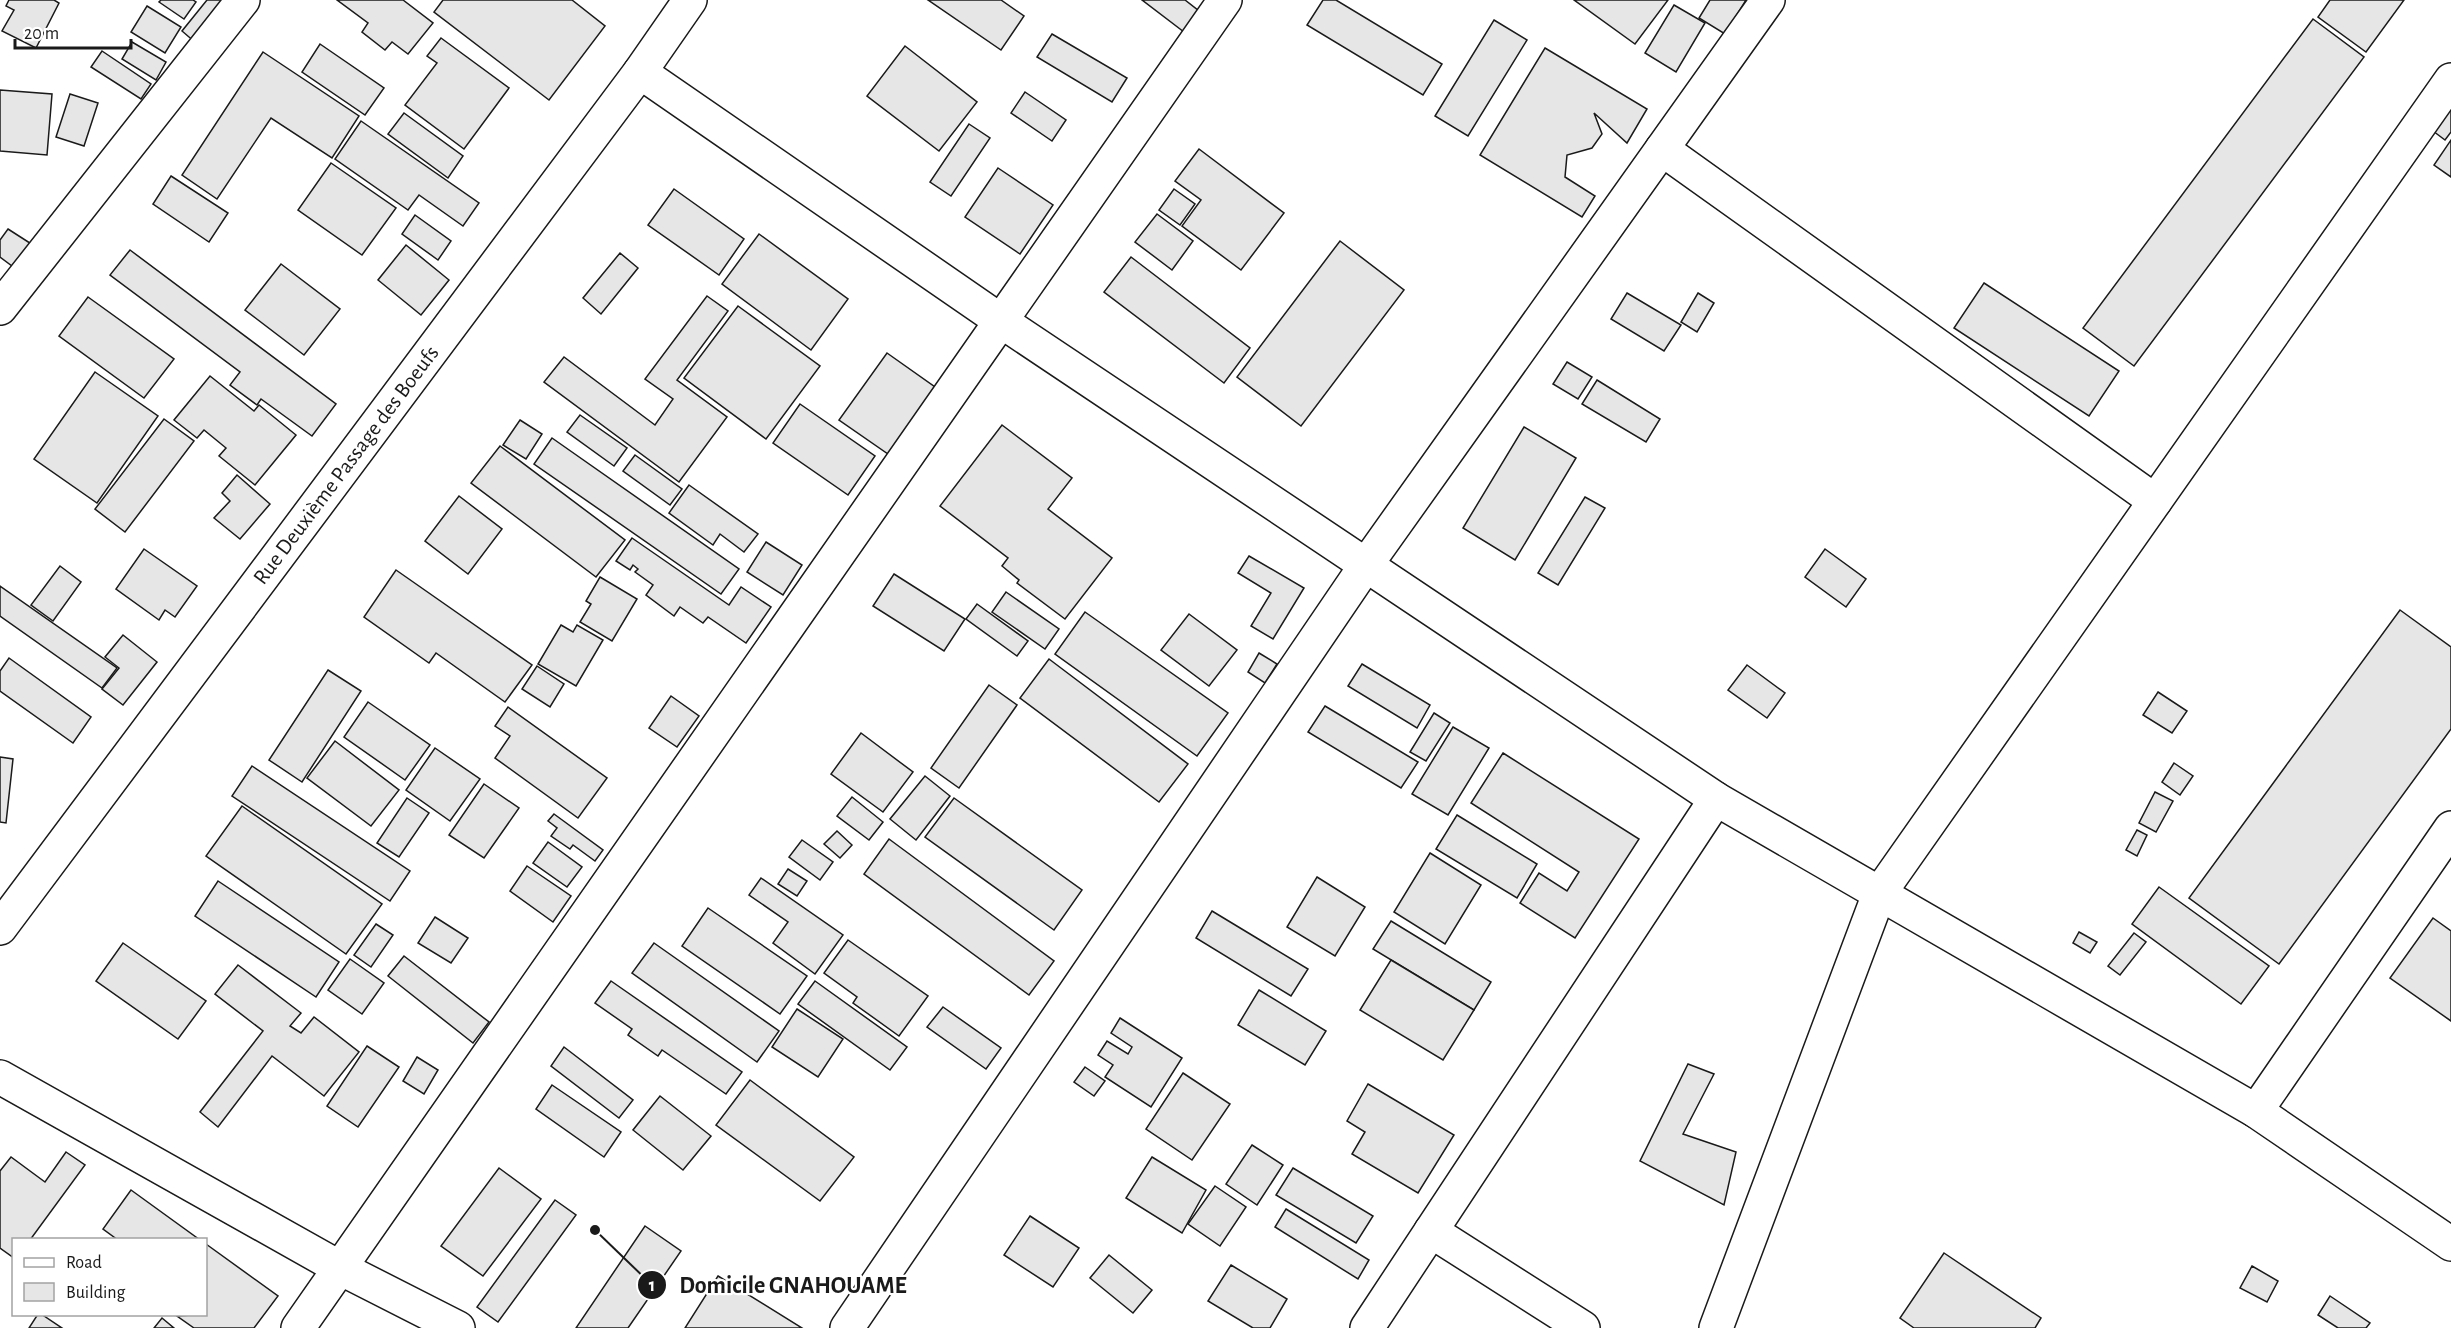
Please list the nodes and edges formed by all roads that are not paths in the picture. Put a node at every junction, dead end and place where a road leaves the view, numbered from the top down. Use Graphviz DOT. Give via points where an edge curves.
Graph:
graph roads {
  1 [pos="243,0"];
  2 [pos="690,0"];
  3 [pos="1225,0"];
  4 [pos="1768,0"];
  5 [pos="640,72"];
  6 [pos="2451,80"];
  7 [pos="1662,149"];
  8 [pos="0,308"];
  9 [pos="1001,321"];
  10 [pos="2155,501"];
  11 [pos="1366,565"];
  12 [pos="1716,799"];
  13 [pos="2451,828"];
  14 [pos="1879,894"];
  15 [pos="0,928"];
  16 [pos="0,1077"];
  17 [pos="2256,1111"];
  18 [pos="1431,1231"];
  19 [pos="2451,1244"];
  20 [pos="340,1268"];
  21 [pos="298,1328"];
  22 [pos="458,1328"];
  23 [pos="847,1328"];
  24 [pos="1366,1328"];
  25 [pos="1583,1328"];
  26 [pos="1716,1328"];
  1 -- 8 [label="street"];
  2 -- 5 [label="street, Rue Deuxième Passage des Boeufs"];
  3 -- 9 [label="street"];
  4 -- 7 [label="street"];
  5 -- 9 [label="street"];
  5 -- 15 [label="street, Rue Deuxième Passage des Boeufs"];
  6 -- 10 [label="street"];
  7 -- 10 [label="street"];
  7 -- 11 [label="street"];
  9 -- 11 [label="street"];
  9 -- 20 [label="street"];
  10 -- 14 [label="street"];
  11 -- 12 [label="street"];
  11 -- 23 [label="street"];
  12 -- 14 [label="street"];
  12 -- 18 [label="street"];
  13 -- 17 [label="street"];
  14 -- 17 [label="street"];
  14 -- 26 [label="street"];
  16 -- 20 [label="street"];
  17 -- 19 [label="street"];
  18 -- 24 [label="street"];
  18 -- 25 [label="street"];
  20 -- 21 [label="street"];
  20 -- 22 [label="street"];
}
